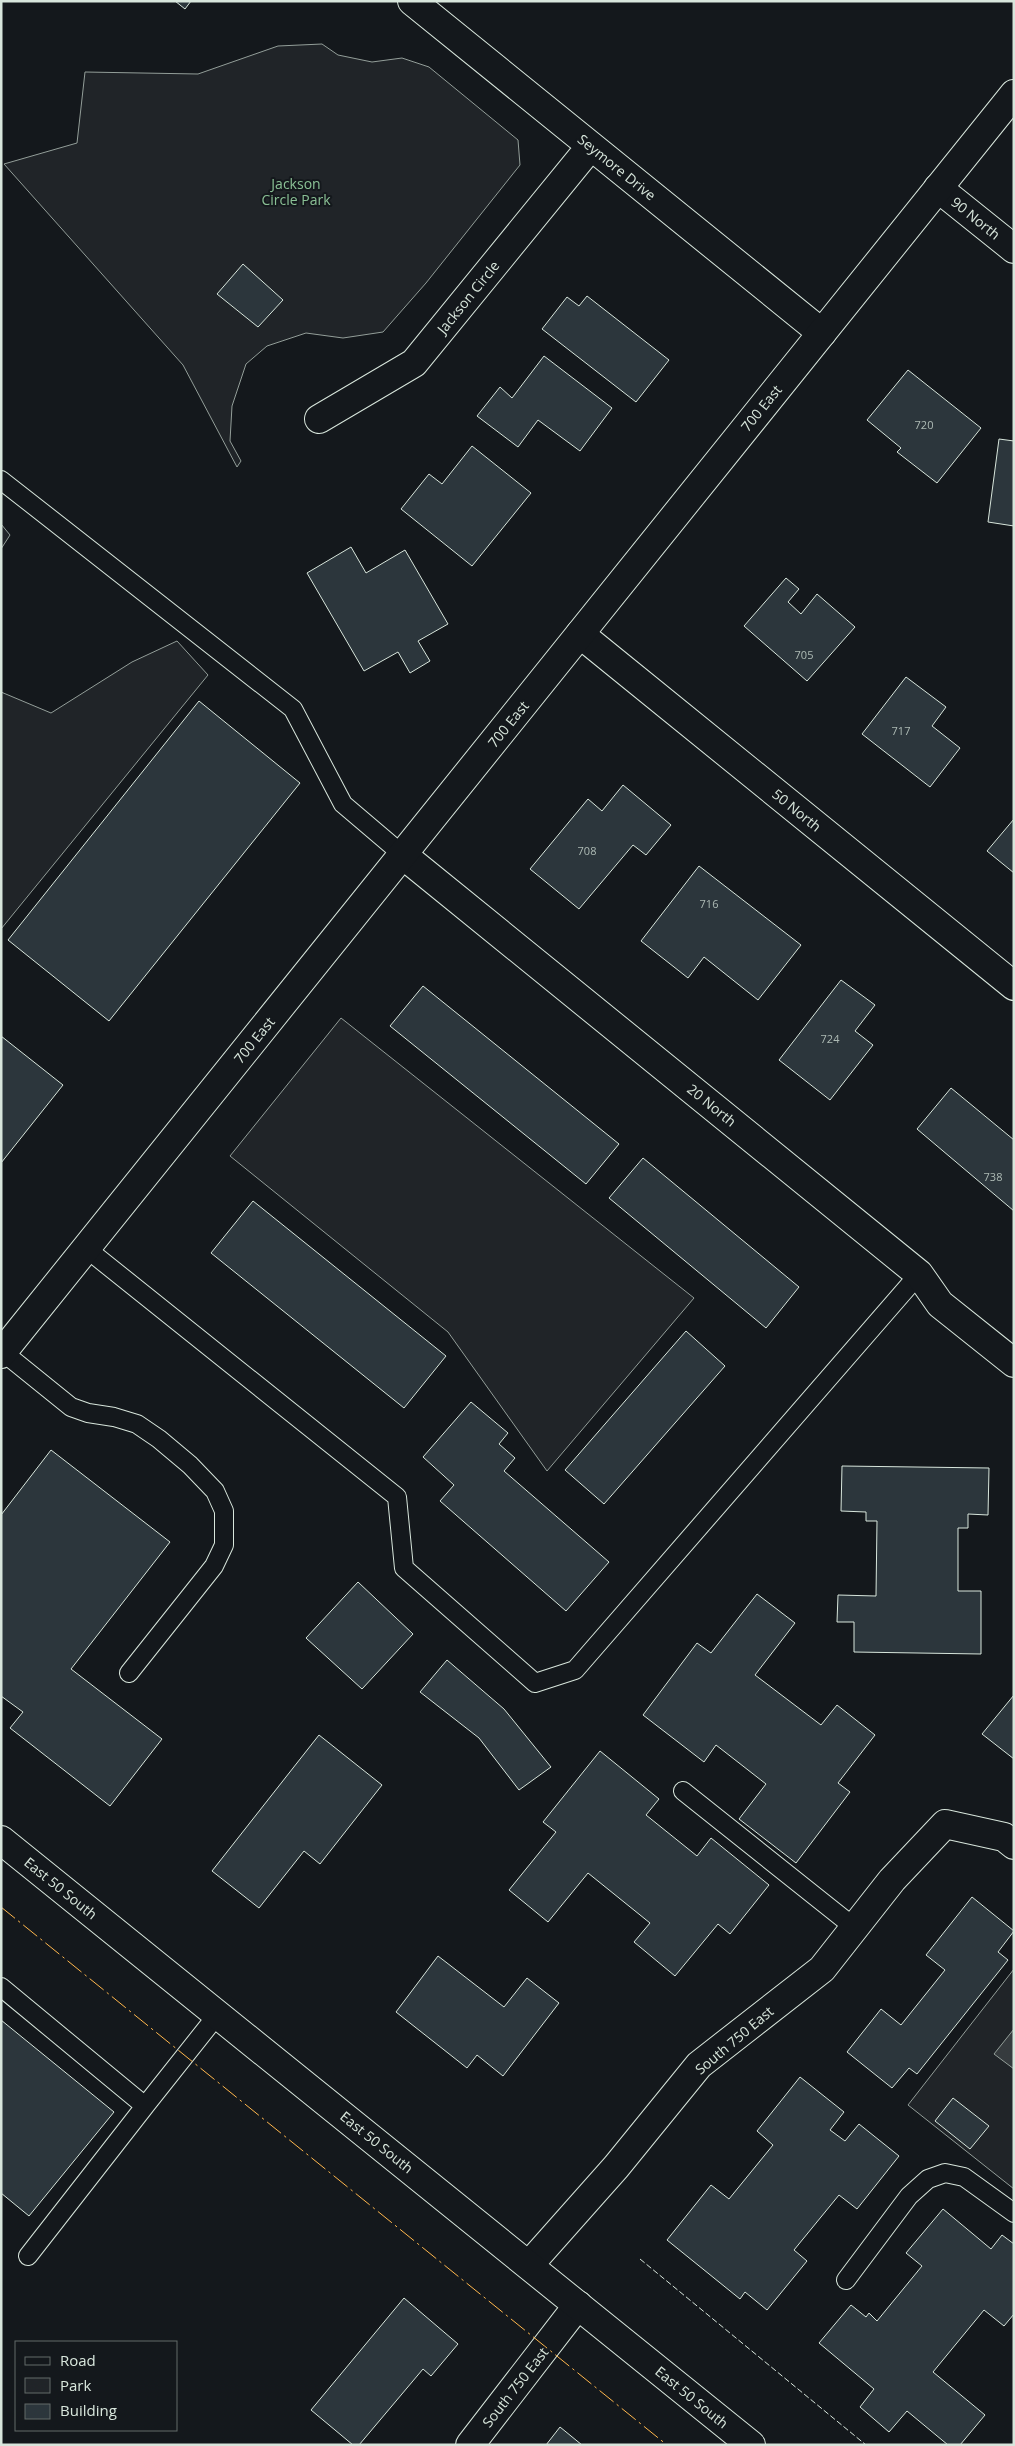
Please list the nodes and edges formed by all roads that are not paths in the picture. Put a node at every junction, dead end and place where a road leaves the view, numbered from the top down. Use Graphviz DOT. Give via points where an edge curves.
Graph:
graph roads {
  1 [pos="412,1"];
  2 [pos="1014,94"];
  3 [pos="591,146"];
  4 [pos="938,188"];
  5 [pos="1014,249"];
  6 [pos="822,333"];
  7 [pos="319,419"];
  8 [pos="1,480"];
  9 [pos="580,634"];
  10 [pos="404,854"];
  11 [pos="1014,986"];
  12 [pos="87,1249"];
  13 [pos="919,1274"];
  14 [pos="2,1353"];
  15 [pos="1014,1363"];
  16 [pos="129,1673"];
  17 [pos="683,1791"];
  18 [pos="1,1840"];
  19 [pos="1014,1845"];
  20 [pos="855,1928"];
  21 [pos="1,1987"];
  22 [pos="218,2014"];
  23 [pos="146,2106"];
  24 [pos="1014,2213"];
  25 [pos="28,2256"];
  26 [pos="529,2265"];
  27 [pos="846,2280"];
  28 [pos="578,2305"];
  29 [pos="470,2445"];
  30 [pos="752,2445"];
  1 -- 3 [label="street, Seymore Drive"];
  2 -- 4 [label="street, 700 East"];
  3 -- 6 [label="street, Seymore Drive"];
  3 -- 7 [label="street, Jackson Circle" via="414,364"];
  4 -- 5 [label="street, 90 North"];
  4 -- 6 [label="street, 700 East"];
  6 -- 9 [label="street, 700 East"];
  8 -- 10 [label="lane" via="293,709 343,804"];
  9 -- 10 [label="street, 700 East"];
  9 -- 11 [label="street, 50 North"];
  10 -- 12 [label="street, 700 East"];
  10 -- 13 [label="street, 20 North"];
  12 -- 13 [label="lane" via="397,1497 404,1568 535,1683 574,1670"];
  12 -- 14 [label="street, 700 East"];
  13 -- 15 [label="street, 20 North" via="940,1304"];
  14 -- 16 [label="lane" via="71,1407 137,1424 159,1439 216,1491 224,1511 224,1545 214,1566"];
  17 -- 20 [label="lane"];
  18 -- 22 [label="street, East 50 South"];
  19 -- 20 [label="street, South 750 East" via="1004,1837 945,1824 892,1880"];
  20 -- 26 [label="street, South 750 East" via="822,1969 699,2065 616,2167"];
  21 -- 23 [label="lane"];
  22 -- 23 [label="lane"];
  22 -- 26 [label="street, East 50 South"];
  23 -- 25 [label="lane"];
  24 -- 27 [label="lane" via="964,2177 944,2173 928,2179 909,2196"];
  26 -- 28 [label="street, East 50 South"];
  28 -- 29 [label="street, South 750 East"];
  28 -- 30 [label="street, East 50 South"];
}
